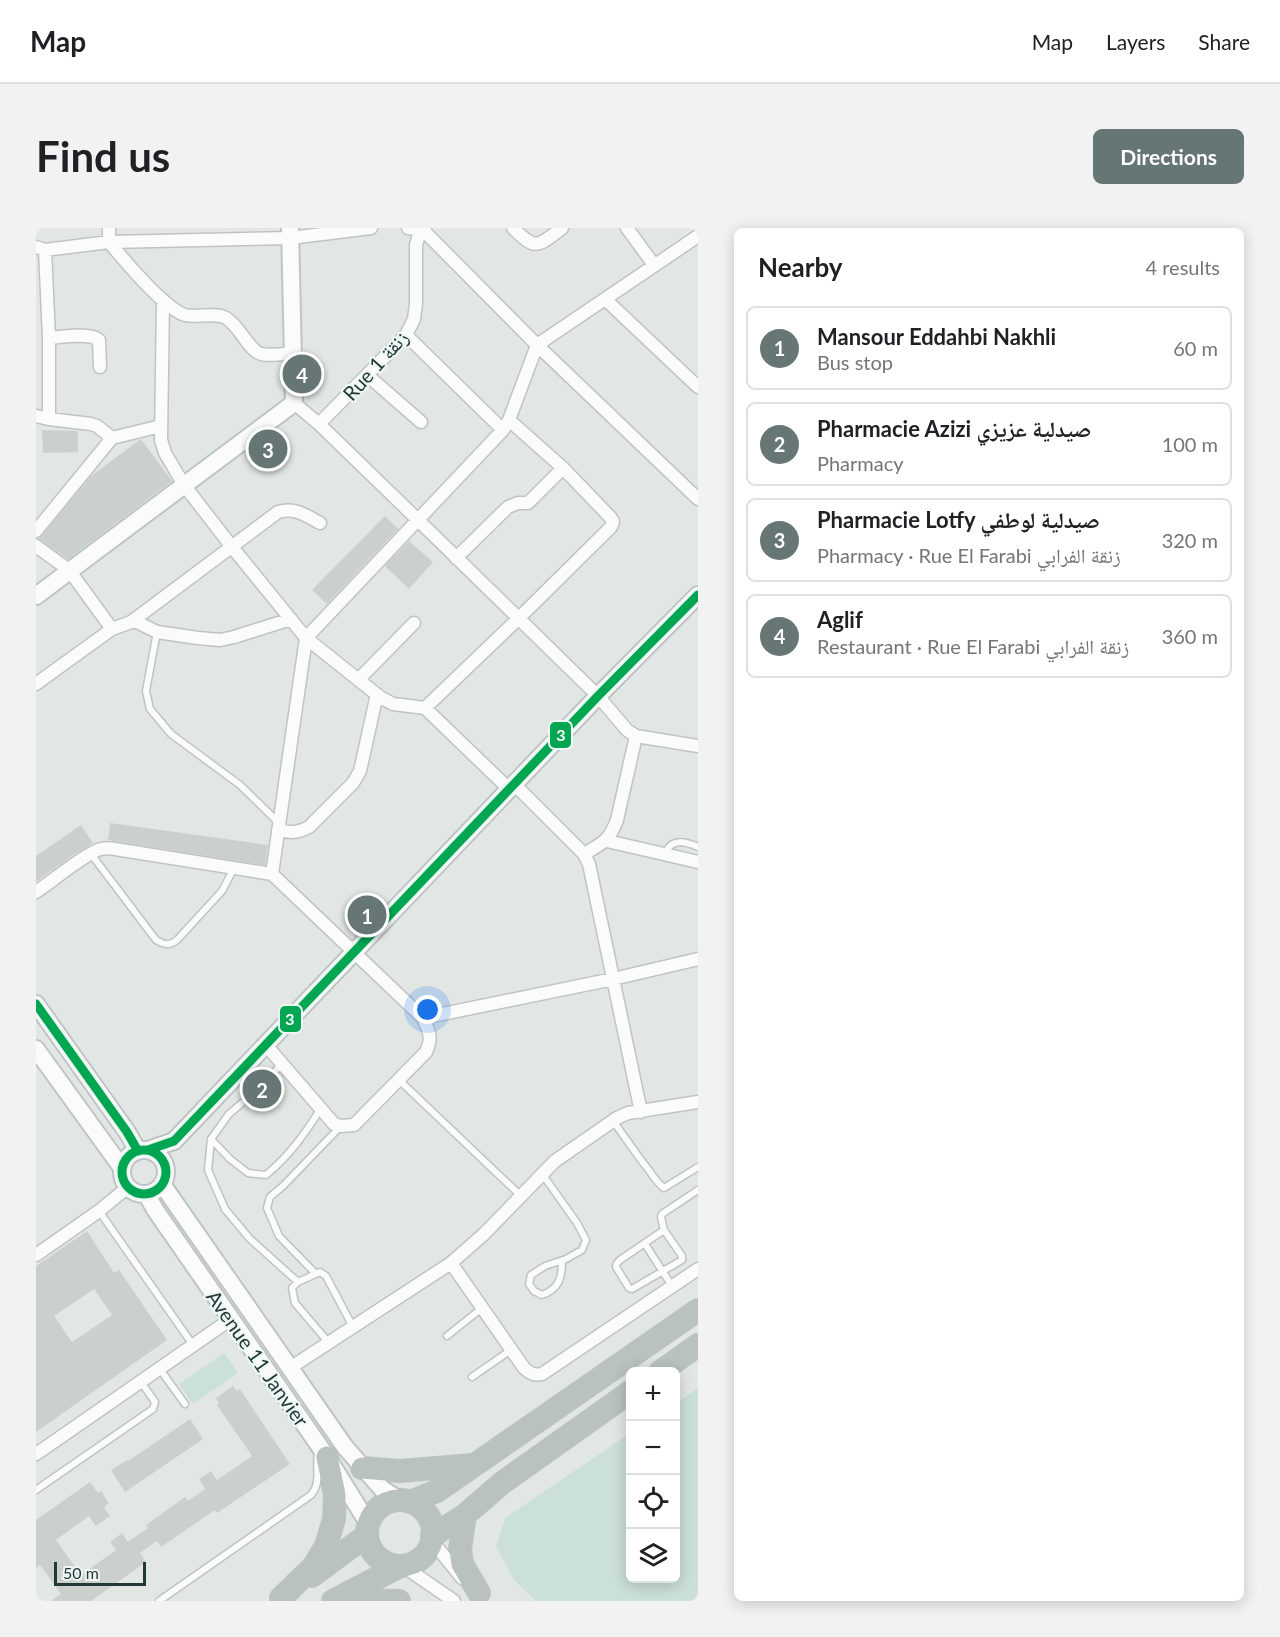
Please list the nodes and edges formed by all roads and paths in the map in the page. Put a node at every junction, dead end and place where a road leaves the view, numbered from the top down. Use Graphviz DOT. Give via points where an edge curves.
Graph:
graph roads {
  1 [pos="109,228"];
  2 [pos="371,228"];
  3 [pos="408,228"];
  4 [pos="513,228"];
  5 [pos="562,228"];
  6 [pos="627,228"];
  7 [pos="424,229"];
  8 [pos="290,233"];
  9 [pos="698,236"];
  10 [pos="109,242"];
  11 [pos="40,248"];
  12 [pos="654,265"];
  13 [pos="605,299"];
  14 [pos="163,300"];
  15 [pos="406,335"];
  16 [pos="49,338"];
  17 [pos="537,345"];
  18 [pos="294,353"];
  19 [pos="100,367"];
  20 [pos="368,375"];
  21 [pos="698,387"];
  22 [pos="294,403"];
  23 [pos="36,416"];
  24 [pos="49,419"];
  25 [pos="421,422"];
  26 [pos="319,424"];
  27 [pos="506,425"];
  28 [pos="161,426"];
  29 [pos="112,438"];
  30 [pos="563,468"];
  31 [pos="184,485"];
  32 [pos="698,500"];
  33 [pos="418,520"];
  34 [pos="320,523"];
  35 [pos="36,531"];
  36 [pos="36,546"];
  37 [pos="232,547"];
  38 [pos="456,558"];
  39 [pos="69,570"];
  40 [pos="698,595"];
  41 [pos="36,596"];
  42 [pos="291,619"];
  43 [pos="518,619"];
  44 [pos="131,622"];
  45 [pos="414,623"];
  46 [pos="112,629"];
  47 [pos="157,632"];
  48 [pos="306,638"];
  49 [pos="359,679"];
  50 [pos="36,684"];
  51 [pos="377,694"];
  52 [pos="598,696"];
  53 [pos="425,708"];
  54 [pos="636,736"];
  55 [pos="698,746"];
  56 [pos="512,786"];
  57 [pos="279,827"];
  58 [pos="607,841"];
  59 [pos="698,847"];
  60 [pos="91,854"];
  61 [pos="584,854"];
  62 [pos="665,854"];
  63 [pos="698,862"];
  64 [pos="234,868"];
  65 [pos="272,874"];
  66 [pos="36,892"];
  67 [pos="353,952"];
  68 [pos="698,959"];
  69 [pos="614,979"];
  70 [pos="36,1004"];
  71 [pos="423,1018"];
  72 [pos="265,1044"];
  73 [pos="36,1049"];
  74 [pos="282,1064"];
  75 [pos="399,1080"];
  76 [pos="698,1102"];
  77 [pos="321,1108"];
  78 [pos="641,1112"];
  79 [pos="613,1120"];
  80 [pos="341,1126"];
  81 [pos="211,1139"];
  82 [pos="174,1141"];
  83 [pos="143,1151"];
  84 [pos="698,1167"];
  85 [pos="122,1168"];
  86 [pos="542,1174"];
  87 [pos="164,1177"];
  88 [pos="128,1187"];
  89 [pos="698,1190"];
  90 [pos="146,1194"];
  91 [pos="521,1196"];
  92 [pos="99,1211"];
  93 [pos="664,1230"];
  94 [pos="645,1244"];
  95 [pos="36,1255"];
  96 [pos="562,1261"];
  97 [pos="451,1263"];
  98 [pos="698,1269"];
  99 [pos="661,1271"];
  100 [pos="315,1273"];
  101 [pos="298,1282"];
  102 [pos="672,1287"];
  103 [pos="482,1308"];
  104 [pos="698,1310"];
  105 [pos="231,1319"];
  106 [pos="353,1327"];
  107 [pos="447,1336"];
  108 [pos="328,1343"];
  109 [pos="193,1345"];
  110 [pos="698,1345"];
  111 [pos="511,1349"];
  112 [pos="666,1367"];
  113 [pos="159,1368"];
  114 [pos="290,1368"];
  115 [pos="472,1377"];
  116 [pos="141,1381"];
  117 [pos="626,1395"];
  118 [pos="185,1404"];
  119 [pos="325,1453"];
  120 [pos="36,1454"];
  121 [pos="474,1465"];
  122 [pos="362,1468"];
  123 [pos="36,1490"];
  124 [pos="404,1501"];
  125 [pos="465,1515"];
  126 [pos="367,1529"];
  127 [pos="432,1538"];
  128 [pos="401,1566"];
  129 [pos="483,1597"];
  130 [pos="279,1600"];
  131 [pos="335,1600"];
  132 [pos="159,1601"];
  133 [pos="399,1601"];
  134 [pos="454,1601"];
  1 -- 10 [label="street"];
  2 -- 8 [label="street"];
  3 -- 7 [label="street"];
  4 -- 5 [label="street" via="525,241 534,244"];
  6 -- 12 [label="street"];
  7 -- 15 [label="street, Rue 1 زنقة" via="416,245 415,312"];
  7 -- 17 [label="street"];
  8 -- 10 [label="street"];
  8 -- 18 [label="street"];
  9 -- 12 [label="street"];
  10 -- 11 [label="street"];
  10 -- 14 [label="street"];
  11 -- 16 [label="street"];
  12 -- 13 [label="street"];
  13 -- 17 [label="street"];
  13 -- 21 [label="street"];
  14 -- 18 [label="street" via="186,315 225,318 262,354"];
  14 -- 28 [label="street"];
  15 -- 20 [label="street, Rue 1 زنقة"];
  15 -- 27 [label="street"];
  16 -- 19 [label="street" via="95,337 99,340"];
  16 -- 24 [label="street"];
  17 -- 27 [label="street"];
  17 -- 32 [label="street"];
  18 -- 22 [label="street"];
  20 -- 25 [label="street"];
  20 -- 26 [label="street, Rue 1 زنقة"];
  22 -- 26 [label="street"];
  22 -- 31 [label="street"];
  23 -- 24 [label="street"];
  24 -- 29 [label="street" via="91,424"];
  26 -- 33 [label="street"];
  27 -- 30 [label="street"];
  27 -- 33 [label="street"];
  28 -- 29 [label="street"];
  28 -- 31 [label="street" via="165,453"];
  29 -- 35 [label="street"];
  30 -- 38 [label="street" via="528,503 508,507"];
  30 -- 43 [label="street" via="613,522"];
  31 -- 37 [label="street"];
  31 -- 39 [label="street"];
  33 -- 38 [label="street"];
  33 -- 48 [label="street"];
  34 -- 37 [label="street" via="288,509 278,512"];
  36 -- 39 [label="street"];
  37 -- 42 [label="street"];
  37 -- 44 [label="street"];
  38 -- 43 [label="street"];
  39 -- 41 [label="street"];
  39 -- 46 [label="street"];
  40 -- 52 [label="street"];
  42 -- 47 [label="street" via="220,640"];
  42 -- 48 [label="street"];
  43 -- 52 [label="street"];
  43 -- 53 [label="street"];
  44 -- 46 [label="street"];
  44 -- 47 [label="street"];
  45 -- 49 [label="street"];
  46 -- 50 [label="street"];
  47 -- 57 [label="lane" via="146,691 150,709 171,734 240,785"];
  48 -- 49 [label="street"];
  48 -- 57 [label="street"];
  49 -- 51 [label="street"];
  51 -- 53 [label="street" via="393,704"];
  51 -- 57 [label="street" via="360,771 353,783 309,827 290,833"];
  52 -- 54 [label="street"];
  52 -- 56 [label="street"];
  53 -- 56 [label="street"];
  54 -- 55 [label="street"];
  54 -- 58 [label="street" via="617,820"];
  56 -- 61 [label="street"];
  56 -- 67 [label="street"];
  57 -- 65 [label="street"];
  58 -- 61 [label="street"];
  58 -- 62 [label="street"];
  59 -- 62 [label="lane" via="678,841"];
  60 -- 64 [label="street" via="98,849 116,849"];
  60 -- 64 [label="lane" via="156,940 166,945 177,940 222,891"];
  60 -- 66 [label="street"];
  61 -- 69 [label="street"];
  62 -- 63 [label="street"];
  64 -- 65 [label="street"];
  65 -- 67 [label="street"];
  67 -- 71 [label="street"];
  67 -- 72 [label="street"];
  68 -- 69 [label="street"];
  69 -- 71 [label="street"];
  69 -- 78 [label="street"];
  70 -- 83 [label="street"];
  71 -- 75 [label="street" via="430,1044"];
  72 -- 74 [label="street"];
  72 -- 82 [label="street"];
  73 -- 85 [label="street"];
  74 -- 77 [label="street"];
  74 -- 81 [label="lane" via="229,1114"];
  75 -- 80 [label="street" via="354,1125"];
  75 -- 91 [label="lane"];
  76 -- 78 [label="street"];
  77 -- 80 [label="street" via="334,1124"];
  77 -- 81 [label="lane" via="306,1133 266,1175 248,1173"];
  78 -- 79 [label="street"];
  79 -- 84 [label="lane" via="664,1188"];
  79 -- 86 [label="street"];
  80 -- 100 [label="lane" via="270,1197 267,1208 279,1236"];
  81 -- 101 [label="lane" via="208,1170 225,1209 250,1239"];
  82 -- 83 [label="street"];
  82 -- 87 [label="street"];
  83 -- 85 [label="street" via="128,1157"];
  83 -- 87 [label="street" via="160,1157"];
  85 -- 88 [label="street"];
  86 -- 91 [label="street"];
  86 -- 96 [label="lane" via="586,1240 582,1250"];
  87 -- 90 [label="street" via="155,1191"];
  87 -- 114 [label="street, Avenue 11 Janvier"];
  88 -- 90 [label="street"];
  88 -- 92 [label="street"];
  89 -- 93 [label="lane" via="662,1214"];
  90 -- 105 [label="street, Avenue 11 Janvier"];
  91 -- 97 [label="street"];
  92 -- 95 [label="street"];
  92 -- 109 [label="lane"];
  93 -- 94 [label="lane"];
  93 -- 99 [label="lane" via="682,1260"];
  94 -- 99 [label="lane"];
  94 -- 99 [label="lane" via="616,1267 632,1289"];
  96 -- 96 [label="lane" via="531,1275 529,1284 534,1291 542,1295 551,1292 560,1280"];
  97 -- 103 [label="street"];
  97 -- 106 [label="street"];
  98 -- 102 [label="street"];
  99 -- 102 [label="lane"];
  100 -- 101 [label="lane"];
  100 -- 106 [label="lane" via="326,1276"];
  101 -- 108 [label="lane" via="292,1288 295,1303"];
  102 -- 111 [label="street" via="542,1374 531,1374"];
  103 -- 107 [label="lane"];
  103 -- 111 [label="street"];
  104 -- 121 [label="highway"];
  105 -- 109 [label="street"];
  105 -- 119 [label="street, Avenue 11 Janvier"];
  106 -- 108 [label="street"];
  108 -- 114 [label="street"];
  109 -- 113 [label="street"];
  110 -- 112 [label="highway"];
  111 -- 115 [label="lane"];
  113 -- 116 [label="street"];
  113 -- 118 [label="lane"];
  114 -- 122 [label="street, Avenue 11 Janvier"];
  116 -- 120 [label="street"];
  116 -- 123 [label="lane" via="155,1402 153,1409"];
  117 -- 125 [label="highway" via="502,1483"];
  119 -- 126 [label="street, Avenue 11 Janvier"];
  119 -- 130 [label="highway" via="335,1495 334,1519 326,1546 314,1566"];
  119 -- 132 [label="lane" via="319,1453 318,1484 310,1495"];
  121 -- 122 [label="highway"];
  121 -- 124 [label="highway" via="437,1491"];
  122 -- 124 [label="street, Avenue 11 Janvier" via="382,1489"];
  124 -- 126 [label="highway" via="380,1507"];
  124 -- 127 [label="highway" via="421,1508 429,1517"];
  125 -- 127 [label="highway"];
  125 -- 129 [label="highway" via="462,1564"];
  126 -- 128 [label="highway" via="374,1554 381,1561"];
  126 -- 130 [label="highway"];
  127 -- 128 [label="highway" via="419,1560"];
  127 -- 129 [label="street" via="458,1574"];
  128 -- 131 [label="highway"];
  128 -- 134 [label="street"];
  131 -- 133 [label="highway"];
}
